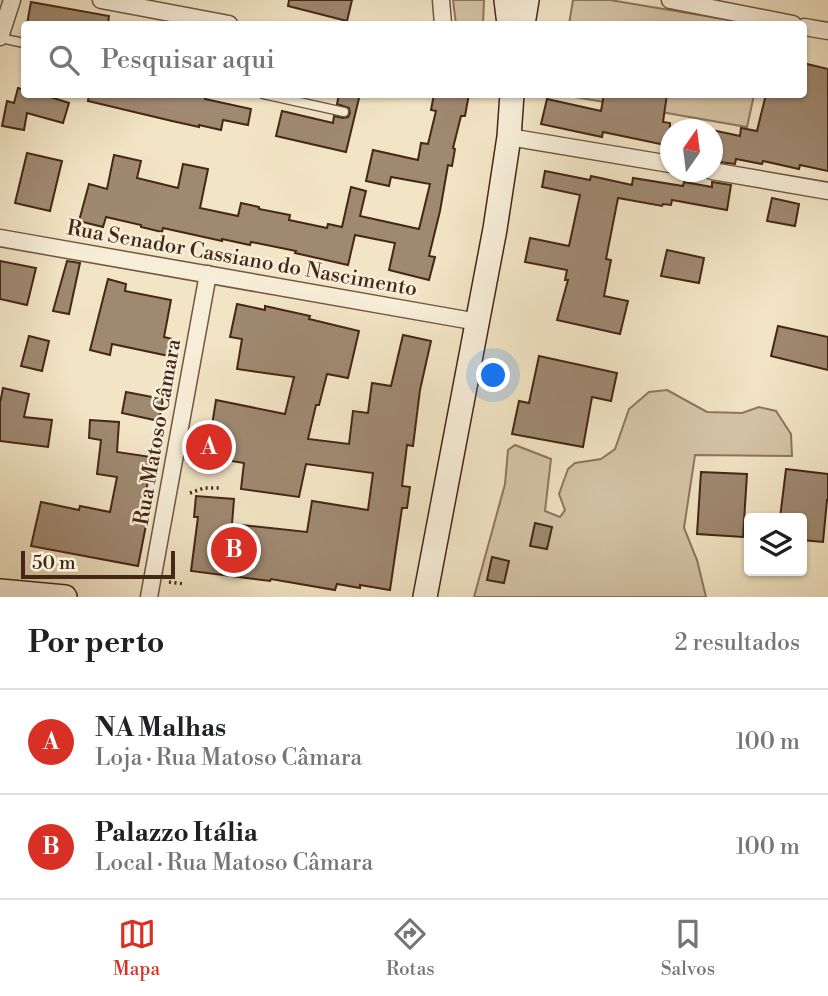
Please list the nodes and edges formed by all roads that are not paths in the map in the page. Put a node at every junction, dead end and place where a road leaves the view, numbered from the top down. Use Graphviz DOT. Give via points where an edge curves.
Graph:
graph roads {
  1 [pos="12,0"];
  2 [pos="102,0"];
  3 [pos="441,0"];
  4 [pos="506,0"];
  5 [pos="527,0"];
  6 [pos="670,0"];
  7 [pos="213,21"];
  8 [pos="443,21"];
  9 [pos="509,21"];
  10 [pos="524,21"];
  11 [pos="778,21"];
  12 [pos="807,27"];
  13 [pos="828,31"];
  14 [pos="0,38"];
  15 [pos="21,42"];
  16 [pos="280,98"];
  17 [pos="512,98"];
  18 [pos="344,112"];
  19 [pos="509,137"];
  20 [pos="660,162"];
  21 [pos="723,173"];
  22 [pos="828,191"];
  23 [pos="0,238"];
  24 [pos="208,274"];
  25 [pos="478,322"];
  26 [pos="0,591"];
  27 [pos="65,597"];
  28 [pos="149,597"];
  29 [pos="425,597"];
  1 -- 14 [label="street"];
  2 -- 7 [label="street"];
  3 -- 8 [label="street"];
  4 -- 9 [label="main road"];
  5 -- 10 [label="main road"];
  6 -- 11 [label="street"];
  12 -- 13 [label="street"];
  14 -- 15 [label="lane"];
  16 -- 18 [label="lane"];
  17 -- 19 [label="main road"];
  19 -- 20 [label="street"];
  19 -- 25 [label="main road"];
  21 -- 22 [label="street"];
  23 -- 24 [label="street, Rua Senador Cassiano do Nascimento"];
  24 -- 25 [label="street, Rua Senador Cassiano do Nascimento"];
  24 -- 28 [label="street, Rua Matoso Câmara"];
  25 -- 29 [label="main road"];
  26 -- 27 [label="main road"];
}
